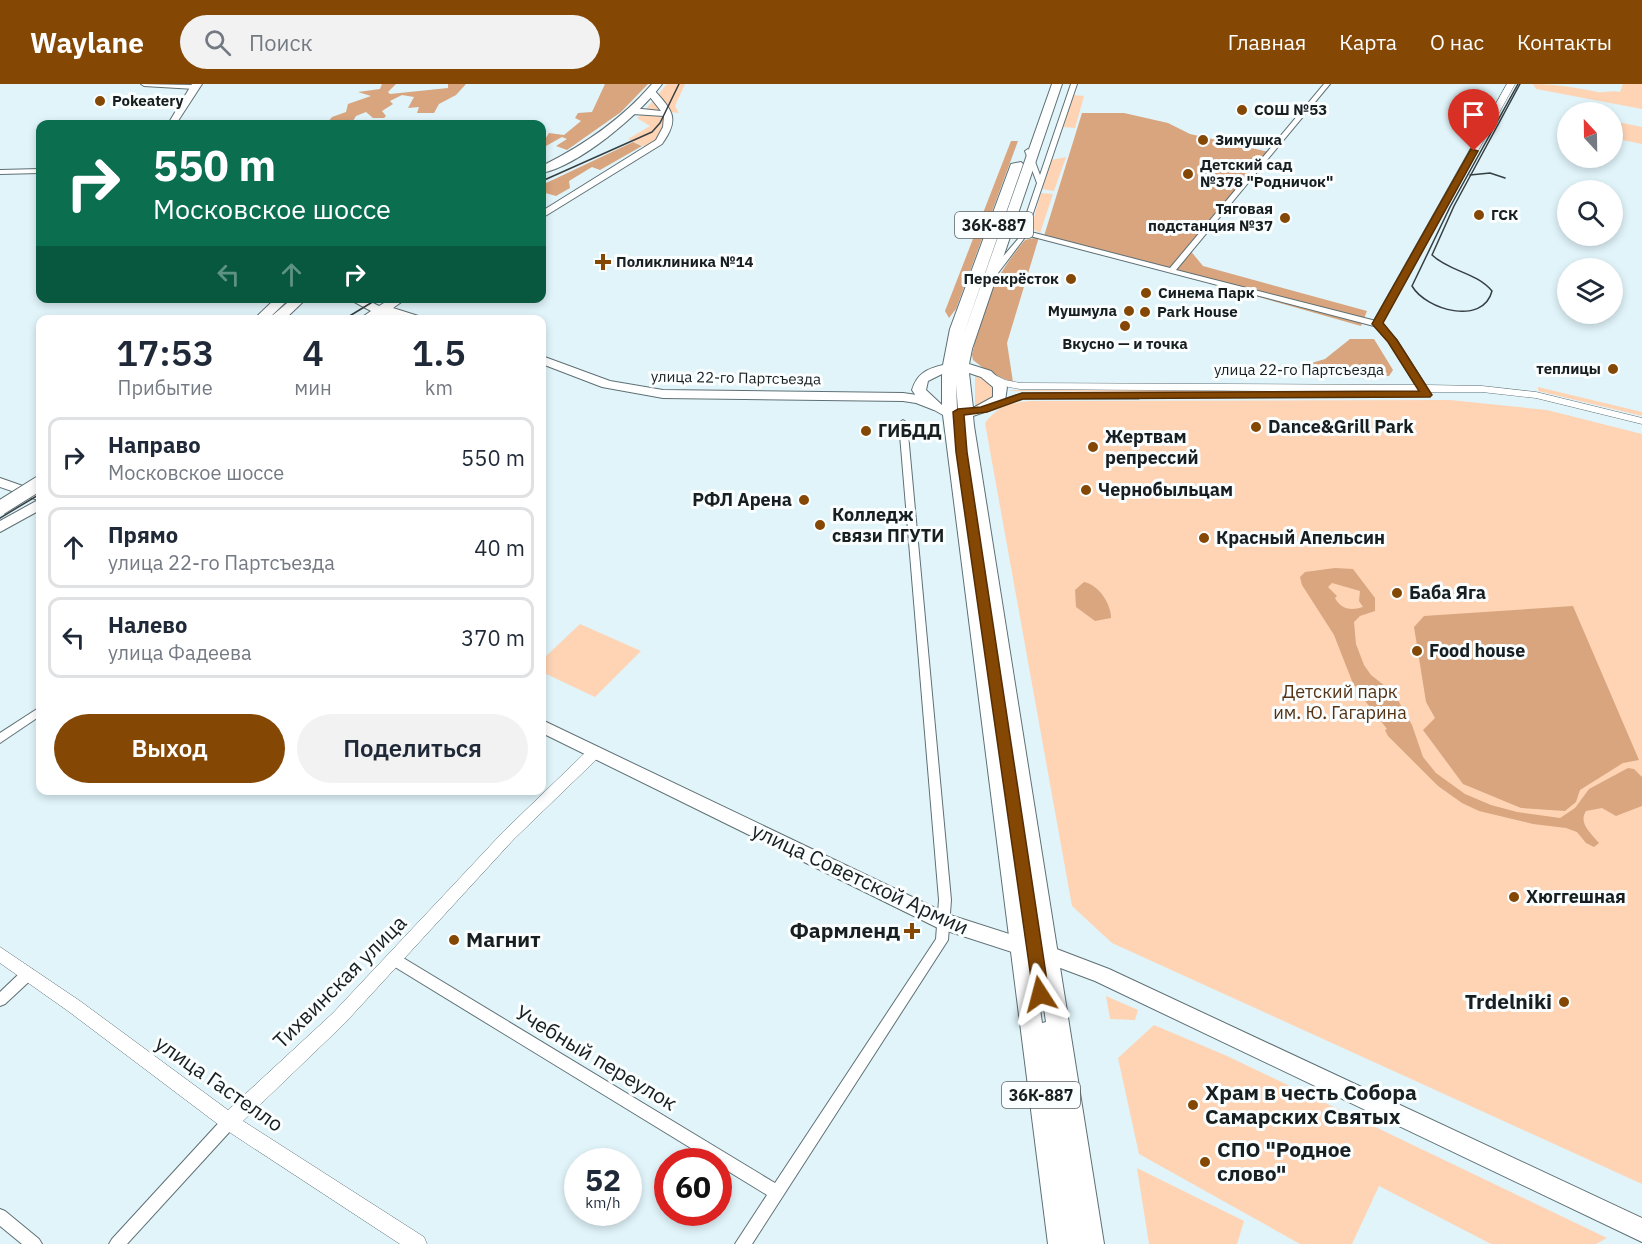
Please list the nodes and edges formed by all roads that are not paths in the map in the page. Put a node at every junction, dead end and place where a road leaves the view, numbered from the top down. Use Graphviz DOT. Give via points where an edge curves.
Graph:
graph roads {
  1 [pos="144,84"];
  2 [pos="207,84"];
  3 [pos="1046,84"];
  4 [pos="1052,84"];
  5 [pos="1057,84"];
  6 [pos="1074,84"];
  7 [pos="1327,84"];
  8 [pos="1511,84"];
  9 [pos="196,86"];
  10 [pos="654,88"];
  11 [pos="632,111"];
  12 [pos="668,114"];
  13 [pos="175,120"];
  14 [pos="184,120"];
  15 [pos="1029,155"];
  16 [pos="546,167"];
  17 [pos="36,171"];
  18 [pos="0,172"];
  19 [pos="1039,182"];
  20 [pos="546,213"];
  21 [pos="1023,232"];
  22 [pos="1171,271"];
  23 [pos="988,280"];
  24 [pos="978,291"];
  25 [pos="279,303"];
  26 [pos="296,303"];
  27 [pos="364,303"];
  28 [pos="393,303"];
  29 [pos="381,310"];
  30 [pos="265,315"];
  31 [pos="282,315"];
  32 [pos="372,315"];
  33 [pos="390,315"];
  34 [pos="409,315"];
  35 [pos="1377,324"];
  36 [pos="546,351"];
  37 [pos="546,362"];
  38 [pos="955,368"];
  39 [pos="990,376"];
  40 [pos="922,380"];
  41 [pos="1332,391"];
  42 [pos="1424,391"];
  43 [pos="995,404"];
  44 [pos="952,411"];
  45 [pos="1642,421"];
  46 [pos="903,423"];
  47 [pos="1642,429"];
  48 [pos="36,472"];
  49 [pos="0,482"];
  50 [pos="36,486"];
  51 [pos="0,494"];
  52 [pos="36,495"];
  53 [pos="36,506"];
  54 [pos="0,508"];
  55 [pos="0,527"];
  56 [pos="36,714"];
  57 [pos="546,728"];
  58 [pos="0,739"];
  59 [pos="595,752"];
  60 [pos="945,922"];
  61 [pos="1033,950"];
  62 [pos="0,954"];
  63 [pos="395,960"];
  64 [pos="28,974"];
  65 [pos="0,1000"];
  66 [pos="229,1122"];
  67 [pos="776,1192"];
  68 [pos="0,1216"];
  69 [pos="1642,1230"];
  70 [pos="34,1244"];
  71 [pos="117,1244"];
  72 [pos="417,1244"];
  73 [pos="742,1244"];
  74 [pos="1061,1244"];
  75 [pos="1076,1244"];
  76 [pos="1091,1244"];
  1 -- 9 [label="street"];
  2 -- 14 [label="main road"];
  3 -- 38 [label="main road, 36К-887" via="957,329"];
  4 -- 15 [label="main road, 36К-887"];
  5 -- 15 [label="main road, 36К-887"];
  6 -- 19 [label="street"];
  7 -- 22 [label="street"];
  8 -- 35 [label="street"];
  9 -- 13 [label="main road"];
  10 -- 11 [label="main road"];
  10 -- 12 [label="main road"];
  11 -- 12 [label="main road"];
  11 -- 16 [label="main road" via="593,142"];
  12 -- 20 [label="main road" via="670,119 659,142"];
  15 -- 19 [label="street"];
  15 -- 23 [label="main road, 36К-887"];
  15 -- 24 [label="main road, 36К-887"];
  17 -- 18 [label="street"];
  19 -- 21 [label="street"];
  21 -- 22 [label="street"];
  21 -- 23 [label="street"];
  22 -- 35 [label="street"];
  23 -- 24 [label="street"];
  23 -- 38 [label="main road, 36К-887"];
  24 -- 38 [label="main road, 36К-887"];
  25 -- 30 [label="main road"];
  26 -- 31 [label="main road"];
  27 -- 29 [label="main road"];
  28 -- 29 [label="main road"];
  29 -- 32 [label="main road"];
  29 -- 33 [label="main road"];
  29 -- 34 [label="main road"];
  35 -- 42 [label="street" via="1392,340"];
  36 -- 40 [label="main road, улица 22-го Партсъезда" via="617,378 670,386 896,387"];
  37 -- 44 [label="main road, улица 22-го Партсъезда" via="586,378 649,393 903,397"];
  38 -- 39 [label="main road"];
  38 -- 40 [label="main road" via="935,371"];
  38 -- 44 [label="main road, 36К-887"];
  39 -- 41 [label="street, улица 22-го Партсъезда" via="1020,386"];
  39 -- 43 [label="main road" via="1002,392"];
  40 -- 44 [label="main road" via="920,393"];
  41 -- 42 [label="street, улица 22-го Партсъезда"];
  41 -- 43 [label="street, улица 22-го Партсъезда" via="1022,396"];
  42 -- 45 [label="street, улица 22-го Партсъезда" via="1482,389 1536,396"];
  42 -- 47 [label="street, улица 22-го Партсъезда" via="1555,407"];
  43 -- 44 [label="main road" via="983,410"];
  44 -- 61 [label="main road, 36К-887"];
  46 -- 60 [label="street" via="927,668"];
  48 -- 51 [label="main road"];
  49 -- 52 [label="main road"];
  50 -- 54 [label="main road, bridge"];
  53 -- 55 [label="main road"];
  56 -- 58 [label="street"];
  57 -- 59 [label="main road, улица Советской Армии"];
  59 -- 60 [label="main road, улица Советской Армии"];
  59 -- 63 [label="street, Тихвинская улица" via="509,835"];
  60 -- 61 [label="main road, улица Советской Армии"];
  60 -- 67 [label="street" via="942,940"];
  61 -- 69 [label="main road, улица Советской Армии" via="1102,975"];
  61 -- 74 [label="main road, 36К-887"];
  61 -- 75 [label="main road, 36К-887"];
  61 -- 76 [label="main road, 36К-887"];
  62 -- 64 [label="street, улица Гастелло"];
  63 -- 66 [label="street, Тихвинская улица"];
  63 -- 67 [label="street, Учебный переулок"];
  64 -- 65 [label="street"];
  64 -- 66 [label="street, улица Гастелло"];
  66 -- 71 [label="street, Тихвинская улица"];
  66 -- 72 [label="street, улица Гастелло"];
  67 -- 73 [label="street"];
  68 -- 70 [label="street"];
}
